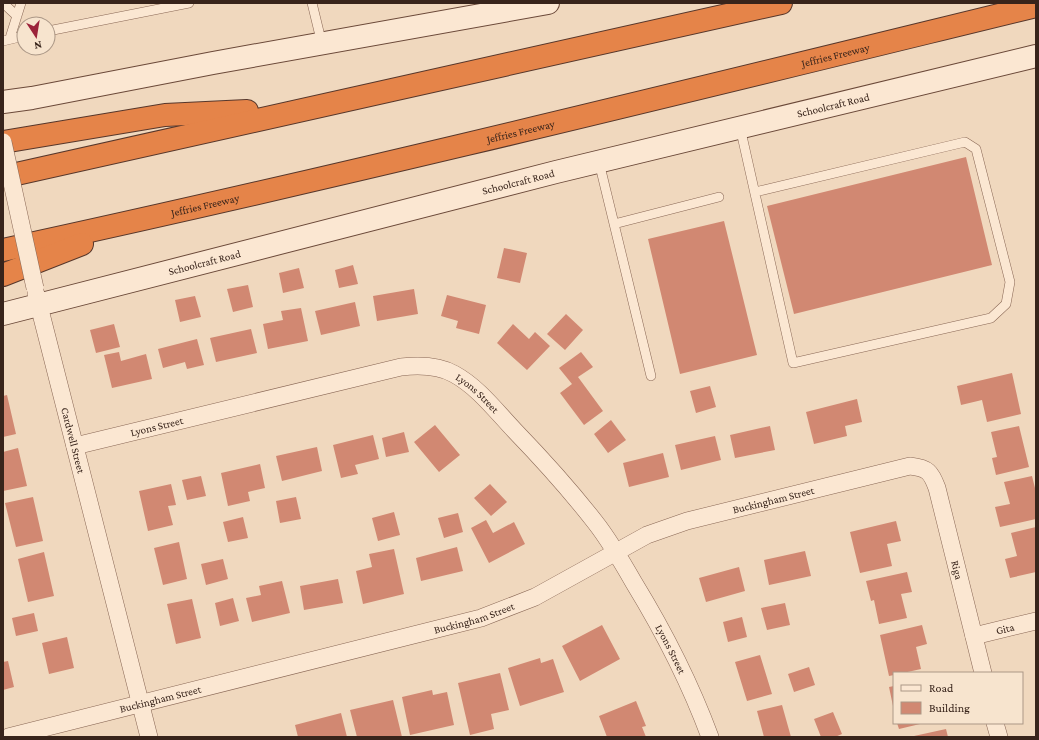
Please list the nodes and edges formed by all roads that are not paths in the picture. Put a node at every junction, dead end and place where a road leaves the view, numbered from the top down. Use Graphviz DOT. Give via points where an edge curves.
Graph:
graph roads {
  1 [pos="3,3"];
  2 [pos="21,3"];
  3 [pos="188,3"];
  4 [pos="312,3"];
  5 [pos="548,3"];
  6 [pos="781,3"];
  7 [pos="1036,6"];
  8 [pos="17,16"];
  9 [pos="16,18"];
  10 [pos="56,29"];
  11 [pos="7,39"];
  12 [pos="322,44"];
  13 [pos="1036,56"];
  14 [pos="3,102"];
  15 [pos="312,107"];
  16 [pos="740,127"];
  17 [pos="3,142"];
  18 [pos="599,162"];
  19 [pos="3,177"];
  20 [pos="755,192"];
  21 [pos="718,197"];
  22 [pos="141,220"];
  23 [pos="614,224"];
  24 [pos="3,250"];
  25 [pos="3,275"];
  26 [pos="37,296"];
  27 [pos="3,314"];
  28 [pos="651,376"];
  29 [pos="75,446"];
  30 [pos="926,471"];
  31 [pos="616,552"];
  32 [pos="1036,621"];
  33 [pos="974,636"];
  34 [pos="983,672"];
  35 [pos="140,704"];
  36 [pos="995,724"];
  37 [pos="8,737"];
  38 [pos="149,737"];
  39 [pos="710,737"];
  40 [pos="999,737"];
  1 -- 8 [label="lane"];
  2 -- 8 [label="lane"];
  3 -- 10 [label="lane"];
  4 -- 12 [label="lane"];
  5 -- 12 [label="main road"];
  6 -- 15 [label="highway"];
  7 -- 22 [label="highway, Jeffries Freeway"];
  9 -- 11 [label="lane"];
  12 -- 14 [label="main road"];
  13 -- 16 [label="main road, Schoolcraft Road"];
  15 -- 17 [label="highway" via="165,115"];
  15 -- 19 [label="highway"];
  16 -- 18 [label="main road, Schoolcraft Road"];
  16 -- 20 [label="lane"];
  17 -- 26 [label="street, Cardwell Street, bridge"];
  18 -- 23 [label="lane"];
  18 -- 26 [label="main road, Schoolcraft Road" via="313,233"];
  20 -- 20 [label="lane" via="793,362 991,318 1006,304 1010,282 976,149 965,142"];
  21 -- 23 [label="lane"];
  22 -- 24 [label="highway, Jeffries Freeway"];
  22 -- 25 [label="highway"];
  23 -- 28 [label="lane"];
  26 -- 27 [label="main road, Schoolcraft Road"];
  26 -- 29 [label="street, Cardwell Street"];
  29 -- 31 [label="street, Lyons Street" via="401,367 432,367 453,373 471,385 534,451 596,522"];
  29 -- 35 [label="street, Cardwell Street"];
  30 -- 31 [label="street, Buckingham Street" via="910,466 687,521 646,535"];
  30 -- 33 [label="street, Riga" via="931,474 937,488"];
  31 -- 35 [label="street, Buckingham Street" via="535,597 481,618"];
  31 -- 39 [label="street, Lyons Street" via="655,616"];
  32 -- 33 [label="street, Gita"];
  33 -- 34 [label="street, Riga"];
  35 -- 37 [label="street, Buckingham Street"];
  35 -- 38 [label="street, Cardwell Street"];
  36 -- 40 [label="street"];
}
